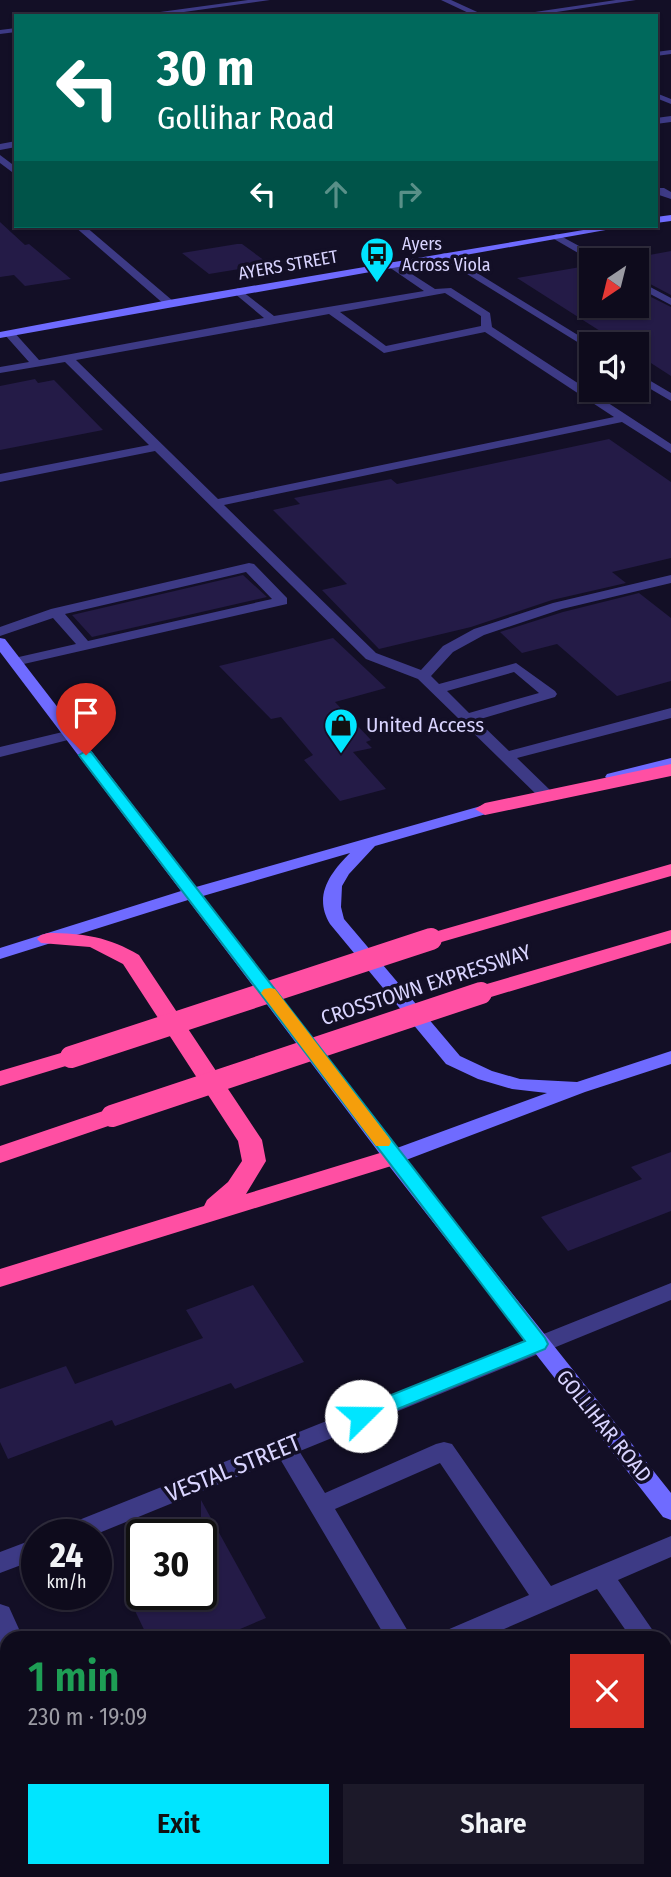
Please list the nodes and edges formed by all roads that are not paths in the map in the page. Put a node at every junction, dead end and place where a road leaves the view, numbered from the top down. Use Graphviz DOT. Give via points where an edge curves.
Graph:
graph roads {
  1 [pos="266,0"];
  2 [pos="445,0"];
  3 [pos="632,0"];
  4 [pos="151,14"];
  5 [pos="477,14"];
  6 [pos="527,14"];
  7 [pos="0,158"];
  8 [pos="14,170"];
  9 [pos="663,190"];
  10 [pos="671,196"];
  11 [pos="81,228"];
  12 [pos="611,228"];
  13 [pos="557,237"];
  14 [pos="579,250"];
  15 [pos="445,256"];
  16 [pos="393,265"];
  17 [pos="649,290"];
  18 [pos="238,291"];
  19 [pos="433,292"];
  20 [pos="671,302"];
  21 [pos="169,303"];
  22 [pos="331,310"];
  23 [pos="272,320"];
  24 [pos="487,328"];
  25 [pos="4,334"];
  26 [pos="579,340"];
  27 [pos="68,358"];
  28 [pos="36,363"];
  29 [pos="0,370"];
  30 [pos="649,384"];
  31 [pos="671,398"];
  32 [pos="625,418"];
  33 [pos="671,437"];
  34 [pos="657,440"];
  35 [pos="158,447"];
  36 [pos="671,449"];
  37 [pos="0,478"];
  38 [pos="215,503"];
  39 [pos="671,579"];
  40 [pos="56,612"];
  41 [pos="1,642"];
  42 [pos="85,646"];
  43 [pos="15,662"];
  44 [pos="423,676"];
  45 [pos="437,689"];
  46 [pos="671,713"];
  47 [pos="467,718"];
  48 [pos="71,735"];
  49 [pos="0,752"];
  50 [pos="506,756"];
  51 [pos="671,763"];
  52 [pos="671,770"];
  53 [pos="545,794"];
  54 [pos="485,809"];
  55 [pos="368,845"];
  56 [pos="671,870"];
  57 [pos="194,893"];
  58 [pos="671,936"];
  59 [pos="48,939"];
  60 [pos="0,954"];
  61 [pos="671,1057"];
  62 [pos="0,1079"];
  63 [pos="578,1088"];
  64 [pos="0,1155"];
  65 [pos="393,1157"];
  66 [pos="206,1213"];
  67 [pos="0,1278"];
  68 [pos="671,1291"];
  69 [pos="538,1344"];
  70 [pos="285,1447"];
  71 [pos="320,1505"];
  72 [pos="671,1510"];
  73 [pos="107,1519"];
  74 [pos="671,1546"];
  75 [pos="21,1554"];
  76 [pos="0,1563"];
  77 [pos="601,1575"];
  78 [pos="546,1600"];
  79 [pos="395,1631"];
  80 [pos="473,1631"];
  81 [pos="640,1631"];
  1 -- 4 [label="street"];
  2 -- 5 [label="street"];
  3 -- 6 [label="street"];
  7 -- 8 [label="street"];
  9 -- 10 [label="street"];
  11 -- 21 [label="street"];
  12 -- 13 [label="main road, AYERS STREET"];
  13 -- 14 [label="street"];
  13 -- 15 [label="main road, AYERS STREET"];
  15 -- 16 [label="main road, AYERS STREET"];
  15 -- 26 [label="street"];
  16 -- 18 [label="main road, AYERS STREET"];
  16 -- 19 [label="street"];
  17 -- 20 [label="street"];
  18 -- 21 [label="main road, AYERS STREET"];
  18 -- 23 [label="street"];
  19 -- 22 [label="street"];
  19 -- 24 [label="street" via="447,290 485,315"];
  21 -- 25 [label="main road, AYERS STREET"];
  22 -- 23 [label="street"];
  22 -- 24 [label="street" via="384,350"];
  23 -- 27 [label="street"];
  24 -- 32 [label="street"];
  25 -- 28 [label="street"];
  27 -- 28 [label="street"];
  27 -- 35 [label="street"];
  28 -- 29 [label="street"];
  30 -- 31 [label="street"];
  32 -- 34 [label="street"];
  32 -- 38 [label="street"];
  33 -- 34 [label="street"];
  34 -- 36 [label="street"];
  35 -- 37 [label="street"];
  35 -- 38 [label="street"];
  38 -- 44 [label="street" via="371,656"];
  39 -- 44 [label="street" via="558,606 480,632 448,649"];
  40 -- 41 [label="street"];
  40 -- 42 [label="street"];
  40 -- 42 [label="street" via="249,567 282,601"];
  41 -- 43 [label="main road, GOLLIHAR ROAD"];
  42 -- 43 [label="street"];
  43 -- 48 [label="main road, GOLLIHAR ROAD"];
  44 -- 45 [label="street"];
  45 -- 47 [label="street"];
  45 -- 47 [label="street" via="516,667 550,694"];
  46 -- 50 [label="street"];
  47 -- 50 [label="street"];
  48 -- 49 [label="street"];
  48 -- 57 [label="main road, GOLLIHAR ROAD"];
  50 -- 53 [label="street"];
  51 -- 53 [label="main road"];
  52 -- 54 [label="highway"];
  53 -- 54 [label="main road"];
  54 -- 55 [label="main road"];
  55 -- 57 [label="main road"];
  55 -- 63 [label="main road" via="331,886 329,902 337,920 453,1060 519,1086"];
  56 -- 62 [label="highway, CROSSTOWN EXPRESSWAY, bridge" via="431,939"];
  57 -- 59 [label="main road"];
  57 -- 65 [label="main road, GOLLIHAR ROAD"];
  58 -- 64 [label="highway, CROSSTOWN EXPRESSWAY, bridge" via="481,993"];
  59 -- 60 [label="main road"];
  59 -- 66 [label="highway" via="91,939 131,960 250,1140 254,1161 237,1188"];
  61 -- 63 [label="main road"];
  63 -- 65 [label="main road"];
  65 -- 66 [label="highway"];
  65 -- 69 [label="main road, GOLLIHAR ROAD"];
  66 -- 67 [label="highway"];
  68 -- 69 [label="street, VESTAL STREET"];
  69 -- 70 [label="street, VESTAL STREET"];
  69 -- 72 [label="main road, GOLLIHAR ROAD"];
  70 -- 71 [label="street"];
  70 -- 73 [label="street, VESTAL STREET"];
  71 -- 78 [label="street" via="444,1451"];
  71 -- 79 [label="street"];
  74 -- 77 [label="street"];
  75 -- 76 [label="street"];
  77 -- 78 [label="street"];
  77 -- 81 [label="street"];
  78 -- 80 [label="street"];
}
